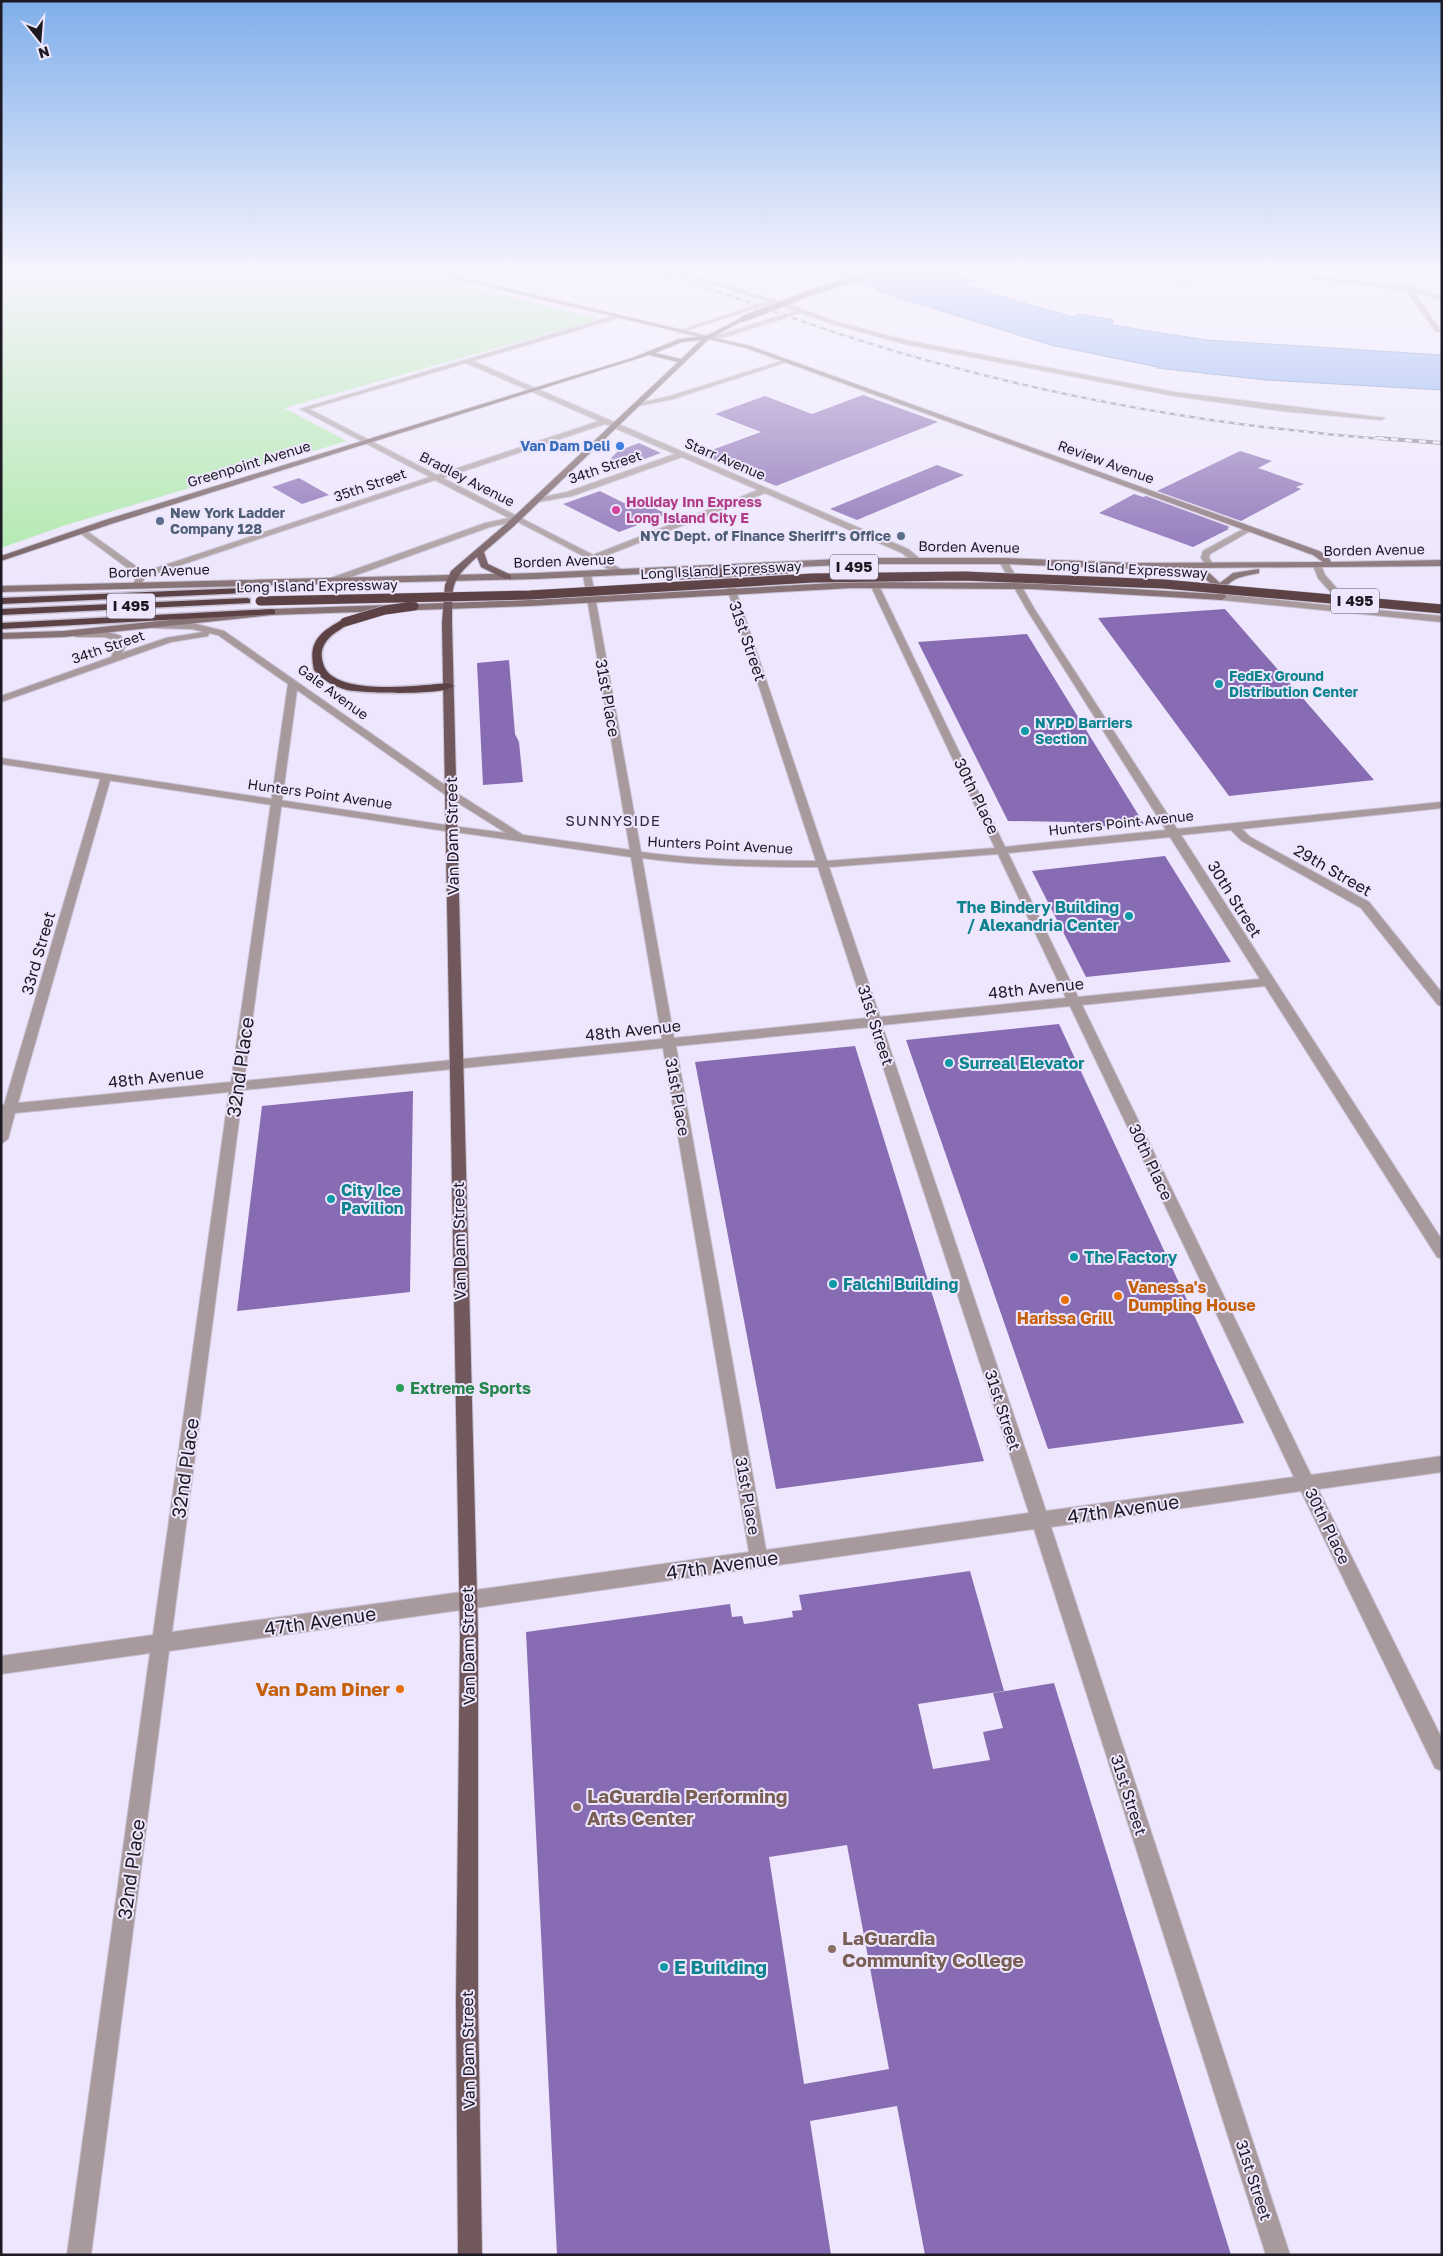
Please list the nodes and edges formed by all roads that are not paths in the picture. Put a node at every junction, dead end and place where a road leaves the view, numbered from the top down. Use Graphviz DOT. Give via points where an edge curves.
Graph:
graph roads {
  1 [pos="408,378"];
  2 [pos="507,378"];
  3 [pos="570,378"];
  4 [pos="666,378"];
  5 [pos="733,378"];
  6 [pos="835,378"];
  7 [pos="1091,378"];
  8 [pos="534,390"];
  9 [pos="639,404"];
  10 [pos="1381,418"];
  11 [pos="606,421"];
  12 [pos="616,426"];
  13 [pos="365,442"];
  14 [pos="683,454"];
  15 [pos="434,478"];
  16 [pos="765,490"];
  17 [pos="536,501"];
  18 [pos="516,519"];
  19 [pos="1250,529"];
  20 [pos="82,531"];
  21 [pos="479,551"];
  22 [pos="593,558"];
  23 [pos="1,559"];
  24 [pos="916,560"];
  25 [pos="864,561"];
  26 [pos="1003,561"];
  27 [pos="1442,563"];
  28 [pos="1210,565"];
  29 [pos="1317,565"];
  30 [pos="1329,565"];
  31 [pos="1155,566"];
  32 [pos="1307,566"];
  33 [pos="724,567"];
  34 [pos="620,572"];
  35 [pos="586,574"];
  36 [pos="142,575"];
  37 [pos="508,577"];
  38 [pos="451,578"];
  39 [pos="334,580"];
  40 [pos="1253,581"];
  41 [pos="686,585"];
  42 [pos="874,585"];
  43 [pos="137,586"];
  44 [pos="1015,586"];
  45 [pos="1318,587"];
  46 [pos="1,589"];
  47 [pos="732,591"];
  48 [pos="1222,592"];
  49 [pos="1,596"];
  50 [pos="75,598"];
  51 [pos="1442,599"];
  52 [pos="591,600"];
  53 [pos="1,601"];
  54 [pos="447,606"];
  55 [pos="1350,609"];
  56 [pos="1442,609"];
  57 [pos="1,612"];
  58 [pos="272,612"];
  59 [pos="1442,619"];
  60 [pos="1,626"];
  61 [pos="107,628"];
  62 [pos="64,634"];
  63 [pos="1,636"];
  64 [pos="226,636"];
  65 [pos="115,659"];
  66 [pos="293,682"];
  67 [pos="449,686"];
  68 [pos="1,699"];
  69 [pos="1,761"];
  70 [pos="106,777"];
  71 [pos="451,794"];
  72 [pos="275,803"];
  73 [pos="1442,805"];
  74 [pos="1232,826"];
  75 [pos="452,829"];
  76 [pos="1173,832"];
  77 [pos="523,839"];
  78 [pos="1003,850"];
  79 [pos="636,855"];
  80 [pos="823,864"];
  81 [pos="1269,982"];
  82 [pos="1075,1002"];
  83 [pos="1442,1002"];
  84 [pos="875,1022"];
  85 [pos="669,1044"];
  86 [pos="456,1065"];
  87 [pos="237,1086"];
  88 [pos="6,1109"];
  89 [pos="1,1139"];
  90 [pos="1442,1253"];
  91 [pos="1442,1464"];
  92 [pos="1307,1482"];
  93 [pos="1040,1520"];
  94 [pos="759,1560"];
  95 [pos="467,1601"];
  96 [pos="162,1643"];
  97 [pos="1,1665"];
  98 [pos="1442,1761"];
  99 [pos="79,2255"];
  100 [pos="470,2255"];
  101 [pos="1278,2255"];
  1 -- 13 [label="street, Bradley Avenue" via="303,409"];
  2 -- 8 [label="street, Starr Avenue"];
  3 -- 8 [label="main road, Greenpoint Avenue"];
  4 -- 9 [label="main road"];
  5 -- 9 [label="street" via="671,398"];
  6 -- 19 [label="main road, Review Avenue"];
  7 -- 10 [label="street" via="1229,402"];
  8 -- 11 [label="street, Starr Avenue"];
  8 -- 13 [label="main road, Greenpoint Avenue"];
  9 -- 12 [label="main road"];
  11 -- 12 [label="street, Starr Avenue"];
  11 -- 15 [label="street, 35th Street"];
  12 -- 14 [label="street, Starr Avenue"];
  12 -- 17 [label="main road"];
  13 -- 15 [label="street, Bradley Avenue"];
  13 -- 20 [label="main road, Greenpoint Avenue"];
  14 -- 16 [label="street, Starr Avenue"];
  14 -- 17 [label="street, 34th Street" via="569,494"];
  15 -- 18 [label="street, Bradley Avenue"];
  15 -- 36 [label="street, 35th Street"];
  16 -- 22 [label="street"];
  16 -- 24 [label="street, Starr Avenue" via="905,551"];
  17 -- 18 [label="main road"];
  18 -- 21 [label="main road"];
  18 -- 22 [label="street, Bradley Avenue"];
  18 -- 39 [label="street" via="488,525"];
  19 -- 28 [label="street" via="1206,553 1205,558"];
  19 -- 30 [label="main road, Review Avenue" via="1319,554"];
  20 -- 23 [label="main road, Greenpoint Avenue"];
  20 -- 36 [label="street"];
  21 -- 37 [label="main road" via="484,565"];
  21 -- 38 [label="main road"];
  22 -- 34 [label="street, Bradley Avenue"];
  24 -- 25 [label="main road, Borden Avenue"];
  24 -- 26 [label="main road, Borden Avenue"];
  25 -- 33 [label="main road, Borden Avenue"];
  25 -- 42 [label="street, 30th Place"];
  26 -- 31 [label="main road, Borden Avenue"];
  26 -- 44 [label="street, 30th Street"];
  27 -- 30 [label="main road, Borden Avenue"];
  28 -- 31 [label="main road, Borden Avenue"];
  28 -- 32 [label="main road, Borden Avenue"];
  28 -- 48 [label="main road"];
  29 -- 30 [label="main road, Borden Avenue"];
  29 -- 32 [label="main road, Borden Avenue"];
  29 -- 55 [label="street" via="1321,576"];
  31 -- 48 [label="main road" via="1201,572"];
  32 -- 48 [label="main road, Borden Avenue" via="1243,573 1226,581"];
  33 -- 34 [label="main road, Borden Avenue"];
  33 -- 47 [label="street, 31st Street"];
  34 -- 35 [label="main road, Borden Avenue"];
  35 -- 37 [label="main road, Borden Avenue"];
  35 -- 52 [label="street, 31st Place"];
  36 -- 43 [label="street"];
  37 -- 38 [label="main road, Borden Avenue"];
  38 -- 39 [label="main road, Borden Avenue"];
  38 -- 54 [label="main road, Van Dam Street"];
  39 -- 43 [label="main road, Borden Avenue"];
  40 -- 50 [label="highway, Long Island Expressway / I 495, bridge" via="1058,568 890,566 756,570 532,584"];
  41 -- 56 [label="highway, Long Island Expressway / I 495, bridge" via="856,577 1039,578 1184,586"];
  41 -- 57 [label="highway, Long Island Expressway / I 495, bridge" via="538,595 260,601"];
  41 -- 67 [label="highway, bridge" via="563,600 376,612 345,622 326,635 316,649 318,668 330,679 349,687 378,691"];
  42 -- 44 [label="main road"];
  42 -- 47 [label="main road"];
  42 -- 78 [label="street, 30th Place"];
  43 -- 46 [label="main road, Borden Avenue"];
  44 -- 48 [label="main road"];
  44 -- 76 [label="street, 30th Street"];
  45 -- 51 [label="highway, I 495"];
  47 -- 52 [label="main road"];
  47 -- 80 [label="street, 31st Street"];
  48 -- 55 [label="street"];
  49 -- 50 [label="highway"];
  50 -- 53 [label="highway, Long Island Expressway / I 495"];
  52 -- 54 [label="main road"];
  52 -- 79 [label="street, 31st Place"];
  54 -- 58 [label="main road"];
  54 -- 67 [label="main road, Van Dam Street"];
  55 -- 59 [label="street"];
  58 -- 60 [label="highway"];
  58 -- 61 [label="main road"];
  61 -- 62 [label="main road"];
  61 -- 64 [label="street, Gale Avenue" via="192,626"];
  62 -- 63 [label="main road"];
  62 -- 65 [label="street" via="115,636 121,646"];
  64 -- 65 [label="street, 34th Street" via="183,636"];
  64 -- 66 [label="street, Gale Avenue"];
  65 -- 68 [label="street, 34th Street"];
  66 -- 71 [label="street, Gale Avenue"];
  66 -- 72 [label="street, 32nd Place"];
  67 -- 71 [label="main road, Van Dam Street"];
  69 -- 70 [label="street, Hunters Point Avenue"];
  70 -- 72 [label="street, Hunters Point Avenue"];
  70 -- 88 [label="street, 33rd Street"];
  71 -- 75 [label="main road, Van Dam Street"];
  71 -- 77 [label="street, Gale Avenue"];
  72 -- 75 [label="street, Hunters Point Avenue"];
  72 -- 87 [label="street, 32nd Place"];
  73 -- 74 [label="street, Hunters Point Avenue"];
  74 -- 76 [label="street, Hunters Point Avenue"];
  74 -- 83 [label="street, 29th Street" via="1246,839 1365,905"];
  75 -- 77 [label="street, Hunters Point Avenue"];
  75 -- 86 [label="main road, Van Dam Street"];
  76 -- 78 [label="street, Hunters Point Avenue"];
  76 -- 81 [label="street, 30th Street"];
  77 -- 79 [label="street, Hunters Point Avenue"];
  78 -- 80 [label="street, Hunters Point Avenue" via="896,861"];
  78 -- 82 [label="street, 30th Place"];
  79 -- 80 [label="street, Hunters Point Avenue" via="733,863"];
  79 -- 85 [label="street, 31st Place"];
  80 -- 84 [label="street, 31st Street"];
  81 -- 82 [label="street, 48th Avenue"];
  81 -- 90 [label="street, 30th Street"];
  82 -- 84 [label="street, 48th Avenue"];
  82 -- 92 [label="street, 30th Place"];
  84 -- 85 [label="street, 48th Avenue"];
  84 -- 93 [label="street, 31st Street"];
  85 -- 86 [label="street, 48th Avenue"];
  85 -- 94 [label="street, 31st Place"];
  86 -- 87 [label="street, 48th Avenue"];
  86 -- 95 [label="main road, Van Dam Street"];
  87 -- 88 [label="street, 48th Avenue"];
  87 -- 96 [label="street, 32nd Place"];
  88 -- 89 [label="street, 33rd Street"];
  91 -- 92 [label="street, 47th Avenue"];
  92 -- 93 [label="street, 47th Avenue"];
  92 -- 98 [label="street, 30th Place"];
  93 -- 94 [label="street, 47th Avenue"];
  93 -- 101 [label="street, 31st Street"];
  94 -- 95 [label="street, 47th Avenue"];
  95 -- 96 [label="street, 47th Avenue"];
  95 -- 100 [label="main road, Van Dam Street"];
  96 -- 97 [label="street, 47th Avenue"];
  96 -- 99 [label="street, 32nd Place"];
}
